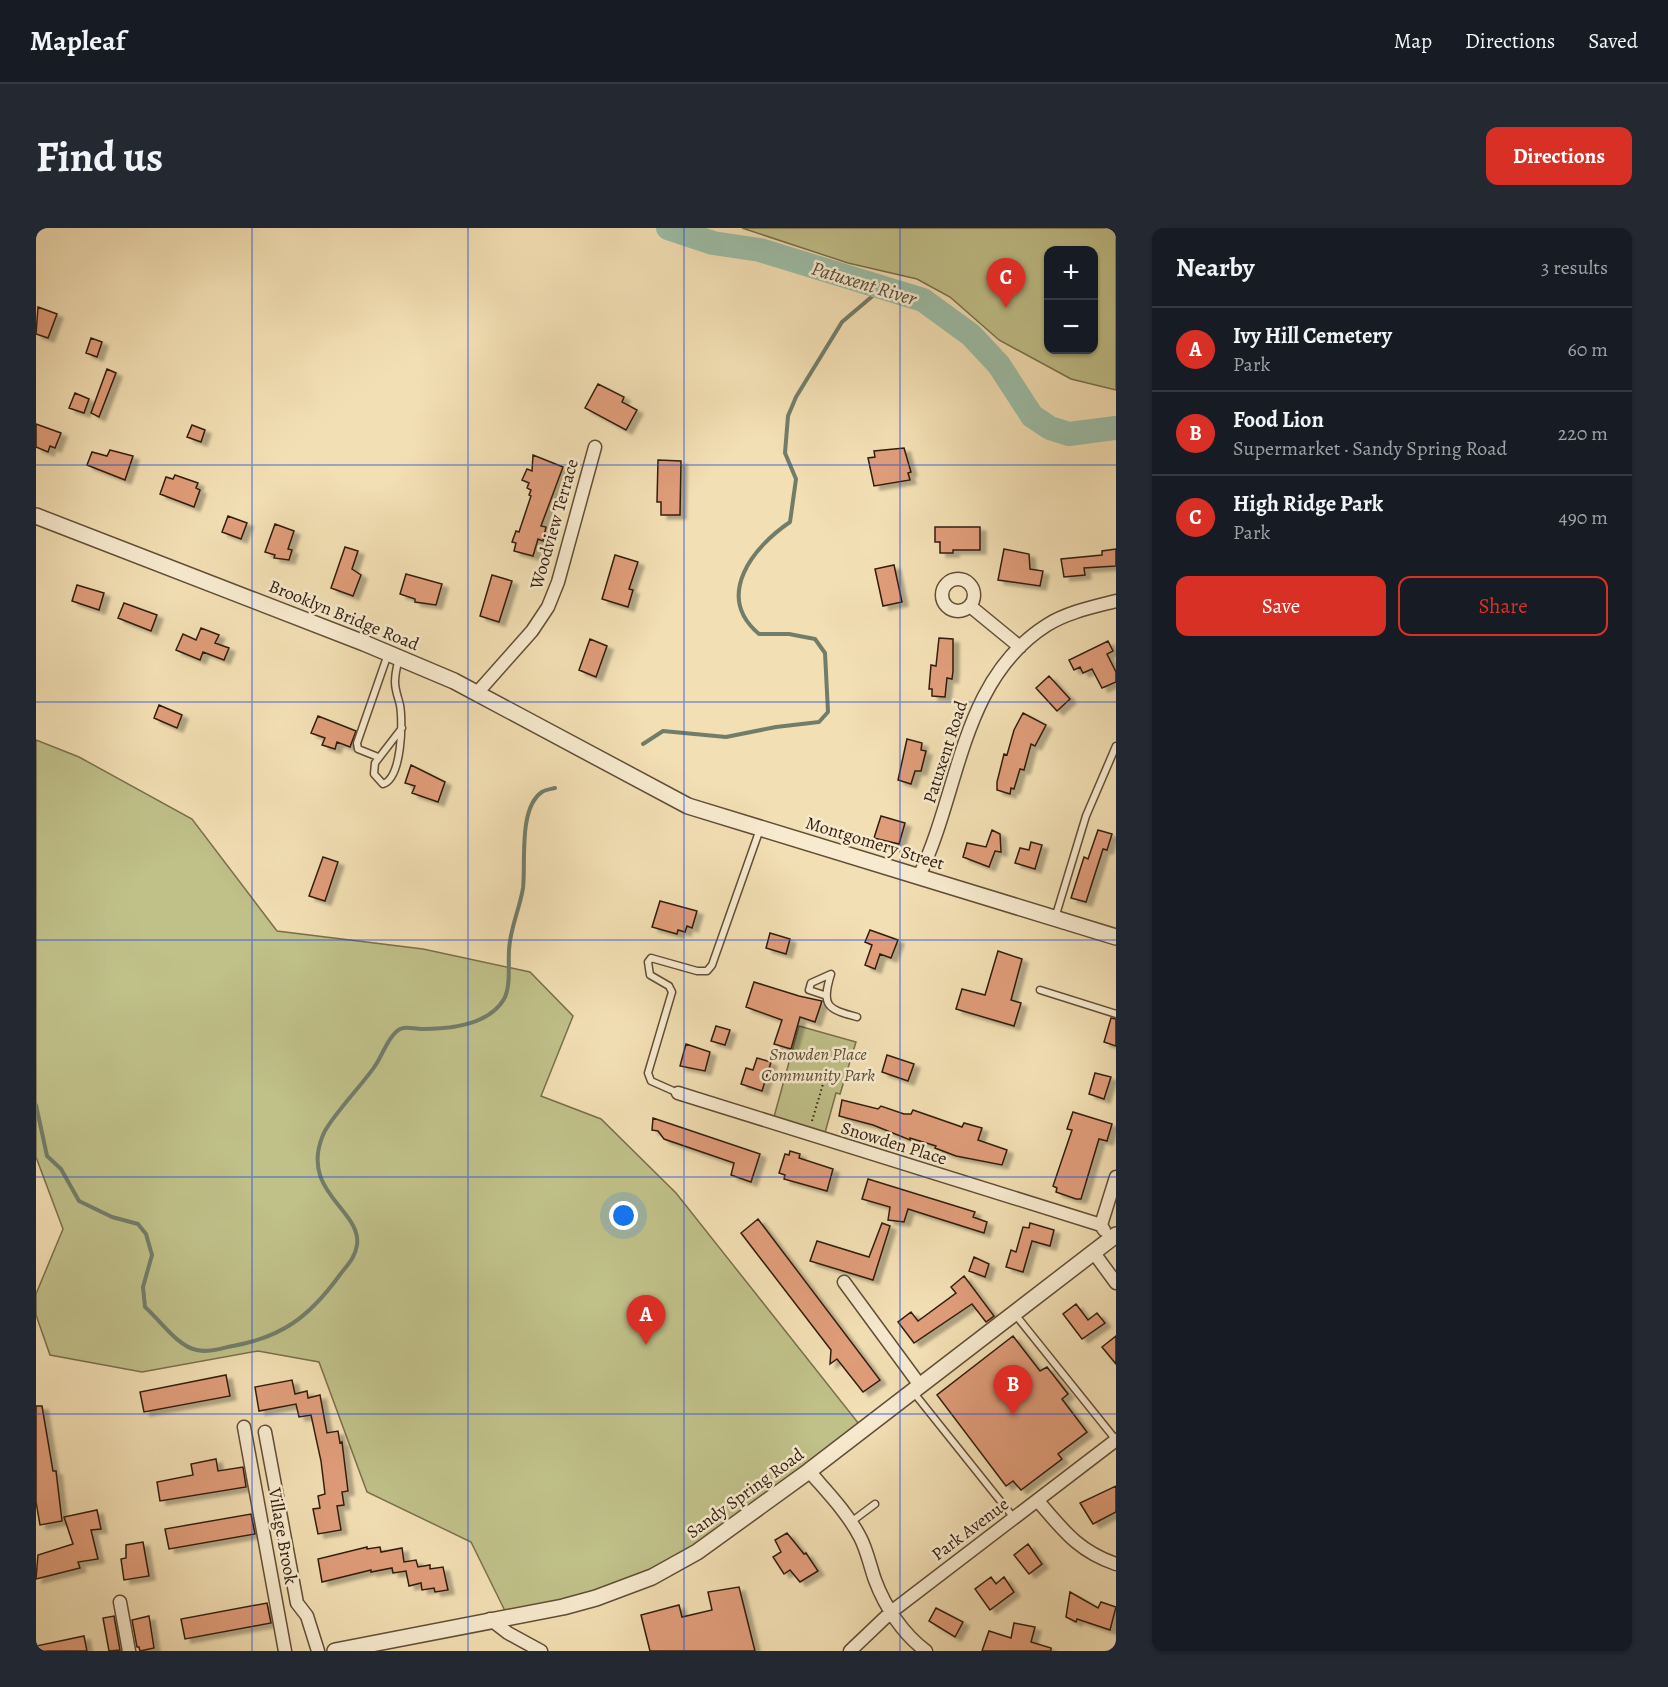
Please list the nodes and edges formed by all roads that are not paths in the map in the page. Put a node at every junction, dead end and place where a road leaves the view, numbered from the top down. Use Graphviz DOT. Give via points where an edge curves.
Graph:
graph roads {
  1 [pos="595,447"];
  2 [pos="36,516"];
  3 [pos="1116,601"];
  4 [pos="970,606"];
  5 [pos="1020,647"];
  6 [pos="394,655"];
  7 [pos="477,693"];
  8 [pos="402,728"];
  9 [pos="1116,746"];
  10 [pos="378,757"];
  11 [pos="627,775"];
  12 [pos="760,828"];
  13 [pos="919,876"];
  14 [pos="1055,918"];
  15 [pos="1116,938"];
  16 [pos="1040,990"];
  17 [pos="824,995"];
  18 [pos="1116,1014"];
  19 [pos="857,1017"];
  20 [pos="678,1093"];
  21 [pos="1116,1177"];
  22 [pos="1101,1225"];
  23 [pos="1113,1238"];
  24 [pos="1095,1253"];
  25 [pos="844,1281"];
  26 [pos="1116,1283"];
  27 [pos="1013,1313"];
  28 [pos="915,1387"];
  29 [pos="244,1427"];
  30 [pos="265,1432"];
  31 [pos="1116,1440"];
  32 [pos="809,1471"];
  33 [pos="1038,1500"];
  34 [pos="875,1504"];
  35 [pos="1014,1518"];
  36 [pos="851,1522"];
  37 [pos="1116,1564"];
  38 [pos="120,1602"];
  39 [pos="891,1612"];
  40 [pos="490,1619"];
  41 [pos="129,1651"];
  42 [pos="285,1651"];
  43 [pos="318,1651"];
  44 [pos="334,1651"];
  45 [pos="541,1651"];
  46 [pos="850,1651"];
  47 [pos="926,1651"];
  1 -- 7 [label="street, Woodview Terrace" via="548,607"];
  2 -- 6 [label="street, Brooklyn Bridge Road"];
  3 -- 5 [label="street, Patuxent Road" via="1074,612 1047,625"];
  4 -- 5 [label="street"];
  5 -- 13 [label="street, Patuxent Road" via="1001,668 977,708 938,834"];
  6 -- 7 [label="street, Brooklyn Bridge Road"];
  6 -- 8 [label="lane"];
  6 -- 10 [label="lane" via="357,743 358,749"];
  7 -- 11 [label="street, Brooklyn Bridge Road"];
  8 -- 10 [label="lane"];
  8 -- 10 [label="lane" via="392,776 383,784 374,774"];
  9 -- 14 [label="lane" via="1086,816"];
  11 -- 12 [label="street, Montgomery Street" via="688,806"];
  12 -- 13 [label="street, Montgomery Street"];
  12 -- 20 [label="lane" via="707,971 651,958 648,962 650,975 672,992 648,1073 651,1081"];
  13 -- 14 [label="street, Montgomery Street"];
  14 -- 15 [label="street, Montgomery Street"];
  16 -- 18 [label="lane"];
  17 -- 19 [label="lane" via="826,1003 837,1011"];
  20 -- 22 [label="street, Snowden Place"];
  21 -- 22 [label="street"];
  22 -- 23 [label="street"];
  23 -- 24 [label="street, Sandy Spring Road"];
  24 -- 26 [label="street"];
  24 -- 27 [label="street, Sandy Spring Road"];
  25 -- 28 [label="street"];
  27 -- 28 [label="street, Sandy Spring Road"];
  27 -- 31 [label="lane"];
  28 -- 32 [label="street, Sandy Spring Road"];
  28 -- 35 [label="lane"];
  29 -- 42 [label="street, Village Brook"];
  30 -- 43 [label="street" via="297,1603 307,1616"];
  31 -- 33 [label="street, Park Avenue"];
  32 -- 36 [label="street"];
  32 -- 40 [label="street, Sandy Spring Road" via="697,1552 652,1577 563,1607"];
  33 -- 35 [label="street, Park Avenue"];
  33 -- 37 [label="street" via="1075,1543"];
  34 -- 36 [label="lane"];
  35 -- 39 [label="street, Park Avenue"];
  36 -- 39 [label="street"];
  38 -- 41 [label="street"];
  39 -- 46 [label="street, Park Avenue"];
  39 -- 47 [label="street"];
  40 -- 44 [label="street, Sandy Spring Road"];
  40 -- 45 [label="street"];
}
